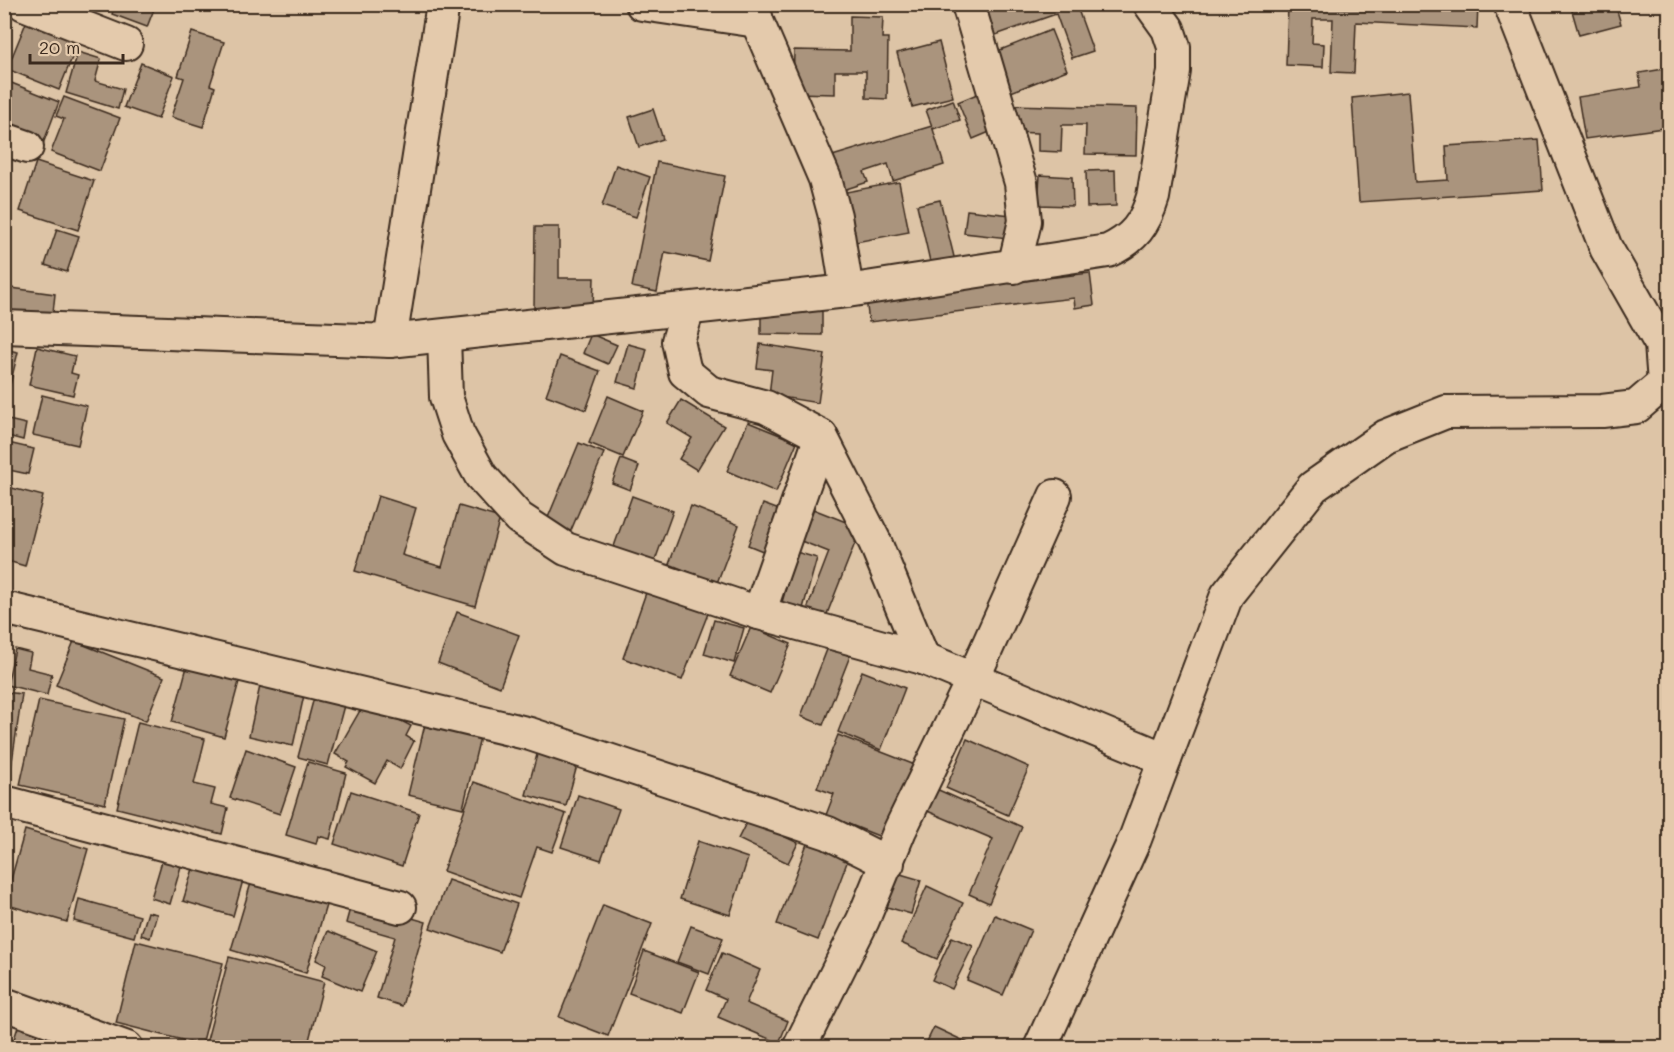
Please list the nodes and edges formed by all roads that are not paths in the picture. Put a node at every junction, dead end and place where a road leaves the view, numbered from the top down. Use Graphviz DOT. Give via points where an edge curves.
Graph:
graph roads {
  1 [pos="24,4"];
  2 [pos="443,4"];
  3 [pos="642,4"];
  4 [pos="968,4"];
  5 [pos="1150,4"];
  6 [pos="1510,4"];
  7 [pos="755,13"];
  8 [pos="126,44"];
  9 [pos="1014,267"];
  10 [pos="847,291"];
  11 [pos="688,309"];
  12 [pos="4,327"];
  13 [pos="444,336"];
  14 [pos="390,341"];
  15 [pos="820,436"];
  16 [pos="1055,496"];
  17 [pos="4,608"];
  18 [pos="759,613"];
  19 [pos="922,658"];
  20 [pos="973,679"];
  21 [pos="1165,759"];
  22 [pos="4,802"];
  23 [pos="888,863"];
  24 [pos="400,907"];
  25 [pos="4,1004"];
  26 [pos="127,1047"];
  27 [pos="799,1047"];
  28 [pos="1040,1047"];
  1 -- 8 [label="street"];
  2 -- 14 [label="street"];
  3 -- 7 [label="street"];
  4 -- 9 [label="street" via="1021,183 1025,220"];
  5 -- 9 [label="street" via="1168,29 1174,47 1174,71 1147,217 1136,233 1108,251"];
  6 -- 21 [label="street" via="1606,248 1661,344 1664,383 1636,407 1602,411 1446,412 1386,436 1313,487 1227,595"];
  7 -- 10 [label="street" via="825,179"];
  9 -- 10 [label="street"];
  10 -- 11 [label="street"];
  11 -- 13 [label="street"];
  11 -- 15 [label="street" via="678,341 685,372 709,392 766,407"];
  12 -- 14 [label="street"];
  13 -- 14 [label="street"];
  13 -- 18 [label="street" via="446,397 458,434 482,476 519,518 566,549"];
  15 -- 18 [label="street"];
  15 -- 19 [label="street" via="875,542"];
  16 -- 20 [label="street"];
  17 -- 23 [label="street" via="530,734 828,833"];
  18 -- 19 [label="street"];
  19 -- 20 [label="street"];
  20 -- 21 [label="street"];
  20 -- 23 [label="street"];
  21 -- 28 [label="street" via="1135,839"];
  22 -- 24 [label="street"];
  23 -- 27 [label="street"];
  25 -- 26 [label="street"];
}
